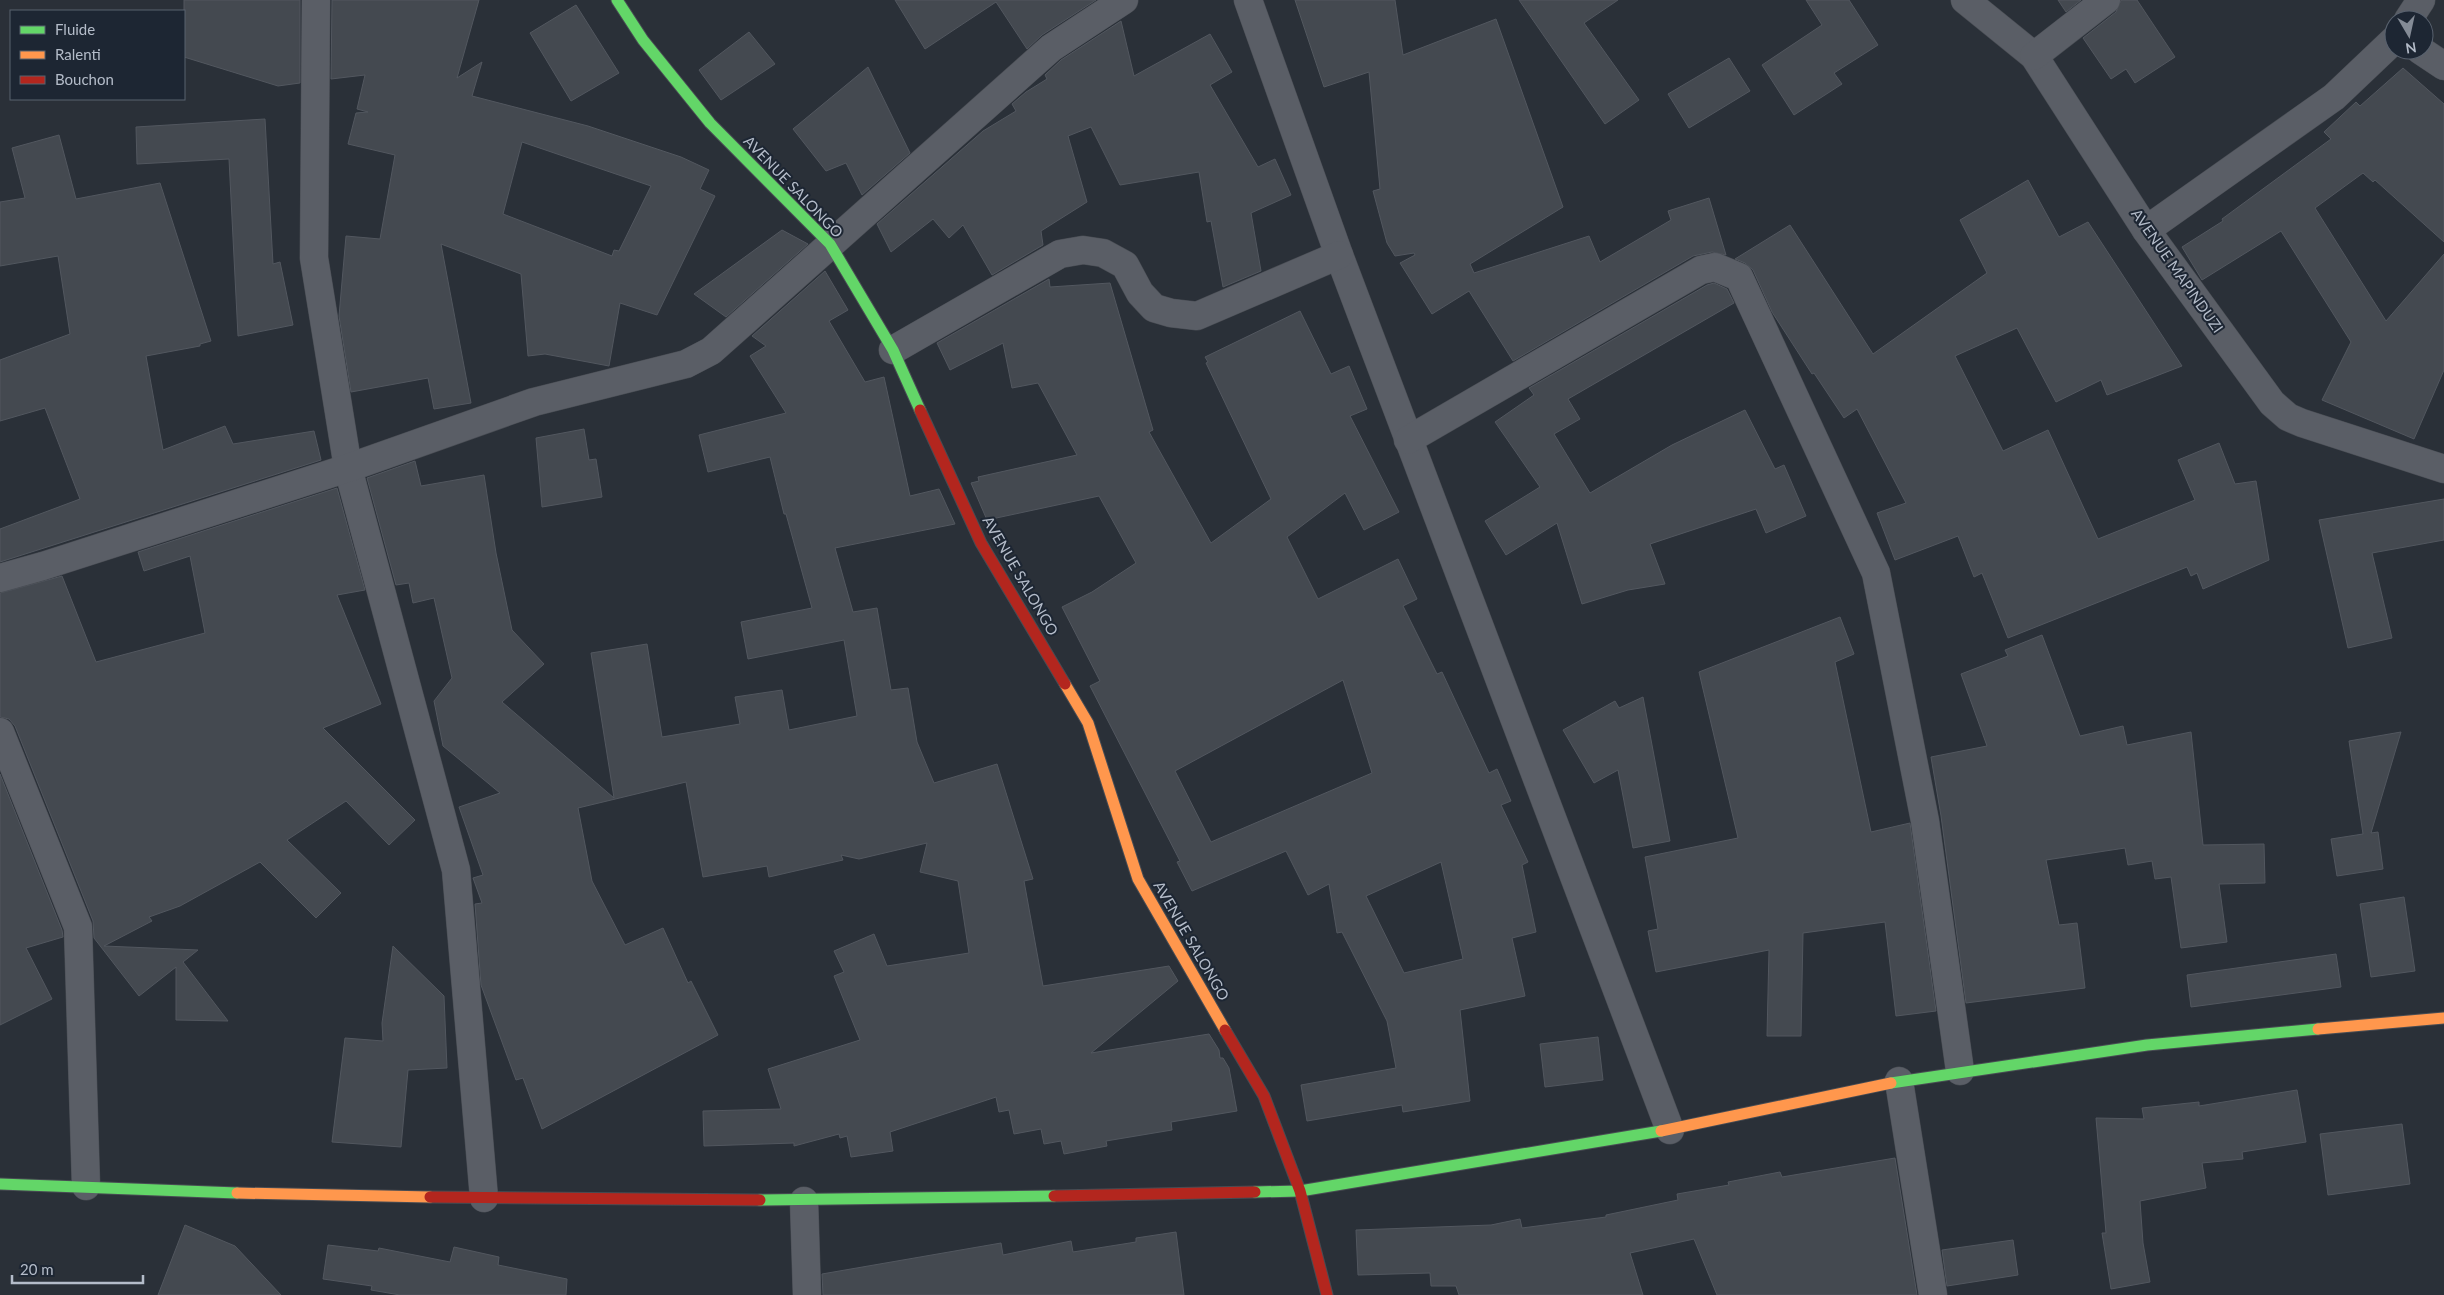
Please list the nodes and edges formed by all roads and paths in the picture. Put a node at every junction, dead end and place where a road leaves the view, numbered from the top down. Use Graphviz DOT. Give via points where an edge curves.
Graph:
graph roads {
  1 [pos="316,0"];
  2 [pos="617,0"];
  3 [pos="1124,0"];
  4 [pos="1248,0"];
  5 [pos="1964,0"];
  6 [pos="2106,0"];
  7 [pos="2384,50"];
  8 [pos="2034,56"];
  9 [pos="2146,230"];
  10 [pos="830,244"];
  11 [pos="1338,255"];
  12 [pos="893,350"];
  13 [pos="1408,440"];
  14 [pos="348,468"];
  15 [pos="2444,469"];
  16 [pos="0,578"];
  17 [pos="0,732"];
  18 [pos="2443,1023"];
  19 [pos="1960,1071"];
  20 [pos="1898,1081"];
  21 [pos="1670,1130"];
  22 [pos="0,1184"];
  23 [pos="86,1186"];
  24 [pos="1300,1191"];
  25 [pos="484,1198"];
  26 [pos="804,1201"];
  27 [pos="807,1295"];
  28 [pos="1327,1295"];
  29 [pos="1933,1295"];
  1 -- 14 [label="street" via="312,245"];
  2 -- 10 [label="main road, AVENUE SALONGO" via="643,40 710,123"];
  3 -- 10 [label="street" via="1051,48"];
  4 -- 11 [label="street"];
  5 -- 8 [label="street, AVENUE MAPINDUZI"];
  6 -- 8 [label="street"];
  7 -- 9 [label="street" via="2334,97"];
  8 -- 9 [label="street, AVENUE MAPINDUZI"];
  9 -- 15 [label="street, AVENUE MAPINDUZI" via="2272,403 2288,417"];
  10 -- 12 [label="main road, AVENUE SALONGO"];
  10 -- 14 [label="street" via="711,351 686,364 534,402"];
  11 -- 12 [label="street" via="1197,316 1154,308 1140,293 1125,266 1103,253 1083,250 1060,254"];
  11 -- 13 [label="street"];
  12 -- 24 [label="main road, AVENUE SALONGO" via="981,543 1088,724 1138,879 1264,1096"];
  13 -- 19 [label="street" via="1701,270 1715,267 1739,277 1876,573 1925,821"];
  13 -- 21 [label="street"];
  14 -- 16 [label="street"];
  14 -- 25 [label="street" via="456,870"];
  17 -- 23 [label="street" via="78,928"];
  18 -- 19 [label="main road" via="2147,1045"];
  19 -- 20 [label="main road"];
  20 -- 21 [label="main road"];
  20 -- 29 [label="street"];
  21 -- 24 [label="main road"];
  22 -- 23 [label="main road"];
  23 -- 25 [label="main road"];
  24 -- 26 [label="main road"];
  24 -- 28 [label="main road, AVENUE SALONGO"];
  25 -- 26 [label="main road"];
  26 -- 27 [label="street"];
}
